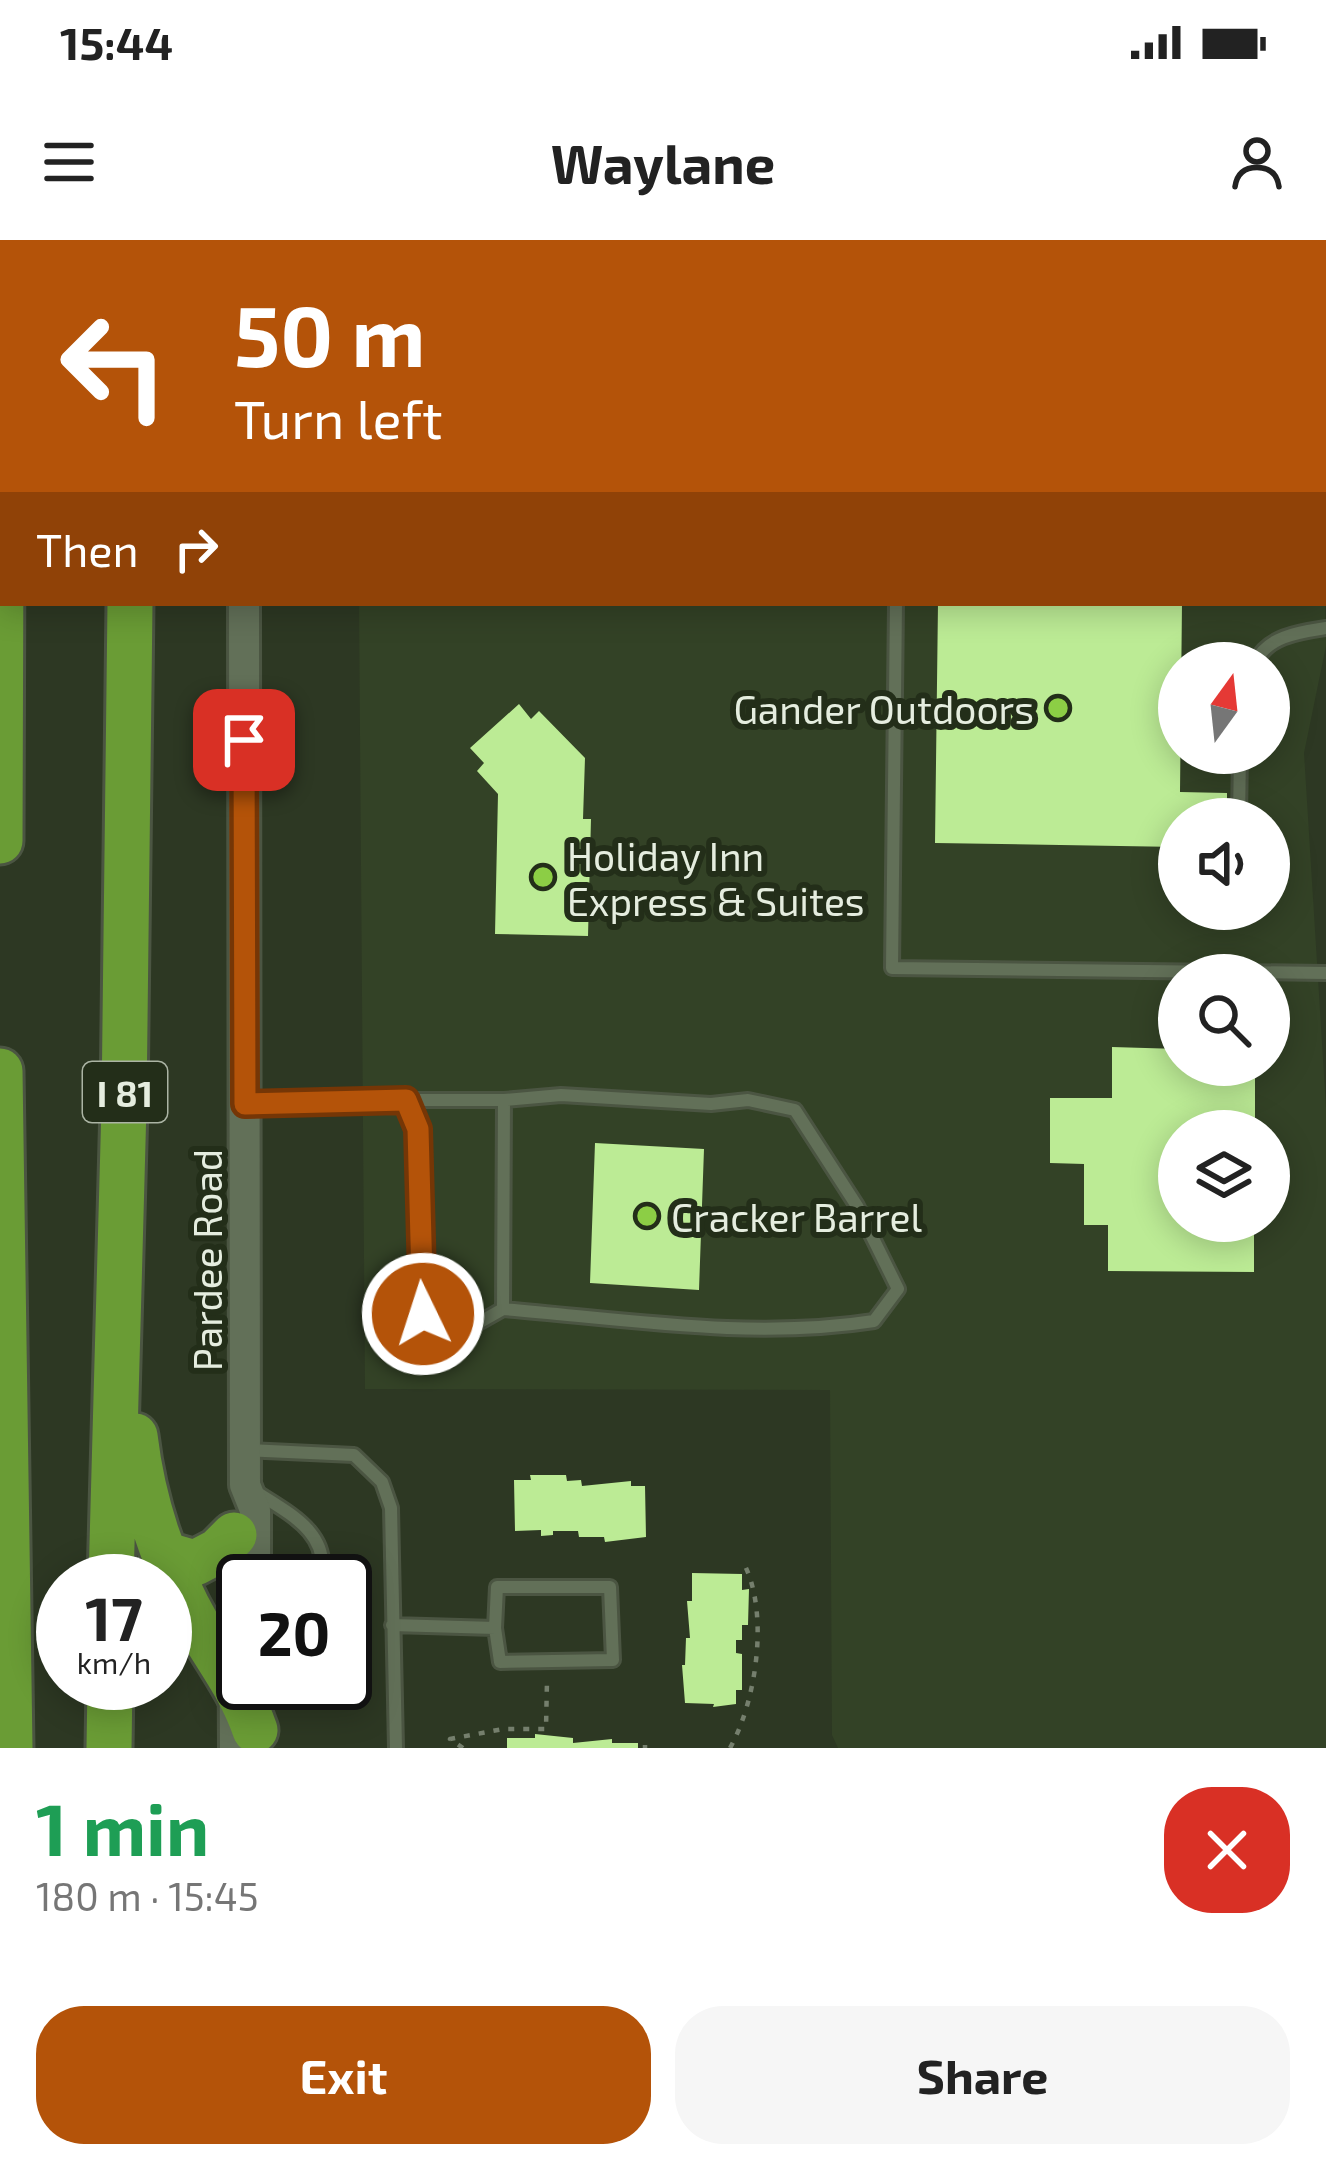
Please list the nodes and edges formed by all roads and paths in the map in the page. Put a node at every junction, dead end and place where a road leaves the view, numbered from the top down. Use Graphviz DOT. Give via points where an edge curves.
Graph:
graph roads {
  1 [pos="1,606"];
  2 [pos="130,606"];
  3 [pos="244,606"];
  4 [pos="896,606"];
  5 [pos="1326,628"];
  6 [pos="1276,642"];
  7 [pos="0,842"];
  8 [pos="1326,973"];
  9 [pos="0,1071"];
  10 [pos="406,1100"];
  11 [pos="504,1100"];
  12 [pos="245,1104"];
  13 [pos="119,1285"];
  14 [pos="503,1309"];
  15 [pos="245,1450"];
  16 [pos="245,1485"];
  17 [pos="235,1534"];
  18 [pos="112,1554"];
  19 [pos="164,1554"];
  20 [pos="236,1554"];
  21 [pos="255,1554"];
  22 [pos="323,1554"];
  23 [pos="742,1560"];
  24 [pos="192,1562"];
  25 [pos="192,1612"];
  26 [pos="392,1625"];
  27 [pos="495,1628"];
  28 [pos="216,1648"];
  29 [pos="547,1663"];
  30 [pos="110,1710"];
  31 [pos="10,1748"];
  32 [pos="109,1748"];
  33 [pos="396,1748"];
  34 [pos="463,1748"];
  35 [pos="730,1748"];
  1 -- 7 [label="highway"];
  2 -- 13 [label="highway, I 81"];
  3 -- 12 [label="street, Pardee Road"];
  4 -- 8 [label="lane" via="892,968"];
  5 -- 6 [label="lane"];
  9 -- 31 [label="highway"];
  10 -- 11 [label="lane"];
  10 -- 12 [label="lane"];
  10 -- 14 [label="lane" via="418,1129 423,1314 480,1322"];
  11 -- 14 [label="lane"];
  11 -- 14 [label="lane" via="748,1100 795,1110 898,1289 874,1321 825,1329"];
  12 -- 15 [label="street, Pardee Road"];
  13 -- 18 [label="highway, I 81"];
  13 -- 19 [label="highway" via="138,1462"];
  15 -- 16 [label="street, Pardee Road"];
  15 -- 26 [label="lane" via="354,1455 370,1466 391,1508"];
  16 -- 17 [label="street, Pardee Road"];
  16 -- 21 [label="street, Pardee Road" via="255,1510"];
  16 -- 22 [label="lane" via="316,1537"];
  17 -- 20 [label="street, Pardee Road"];
  17 -- 24 [label="highway"];
  23 -- 35 [label="path" via="757,1660"];
  25 -- 28 [label="highway"];
  26 -- 27 [label="lane"];
  26 -- 33 [label="lane"];
  27 -- 29 [label="lane" via="500,1662"];
  27 -- 29 [label="lane" via="497,1587 610,1587 614,1660"];
  29 -- 34 [label="path" via="546,1729 450,1739"];
  30 -- 32 [label="highway"];
}
